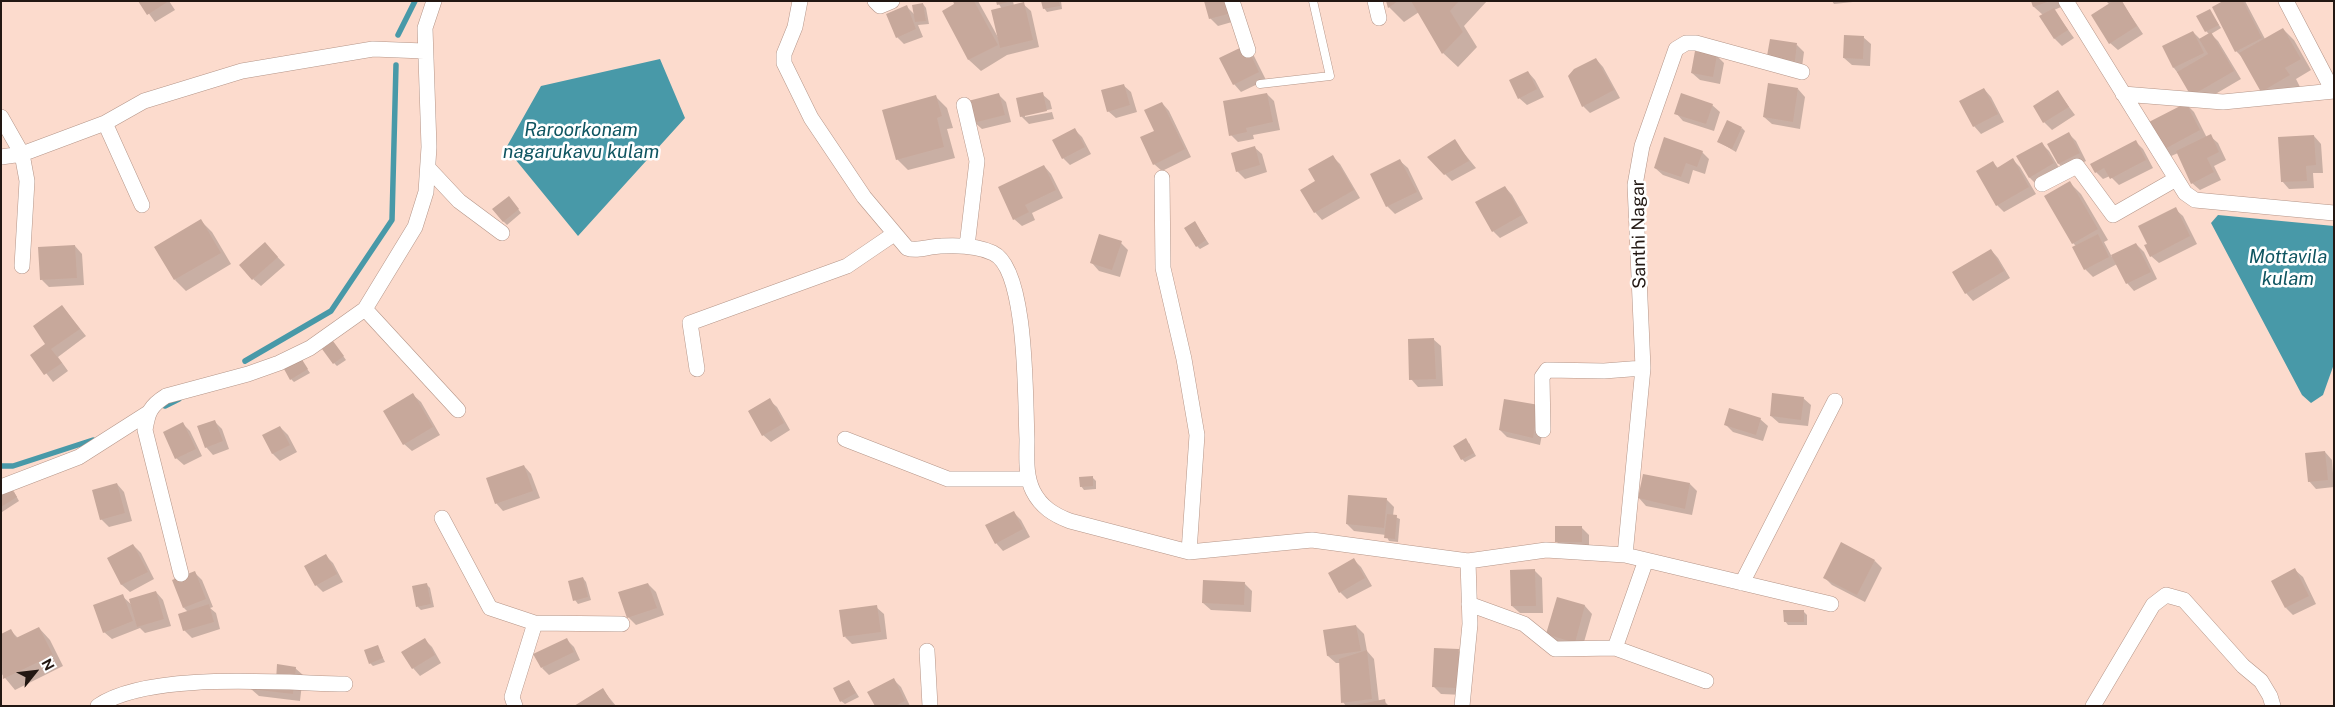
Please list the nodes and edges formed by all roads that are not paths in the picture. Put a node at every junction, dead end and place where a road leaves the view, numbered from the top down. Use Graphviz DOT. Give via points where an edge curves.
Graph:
graph roads {
  1 [pos="434,1"];
  2 [pos="800,1"];
  3 [pos="875,1"];
  4 [pos="892,1"];
  5 [pos="1232,1"];
  6 [pos="1313,1"];
  7 [pos="1375,1"];
  8 [pos="2066,1"];
  9 [pos="2286,1"];
  10 [pos="1379,18"];
  11 [pos="1248,50"];
  12 [pos="424,51"];
  13 [pos="1802,72"];
  14 [pos="1260,84"];
  15 [pos="2333,91"];
  16 [pos="2123,94"];
  17 [pos="964,105"];
  18 [pos="1,116"];
  19 [pos="105,123"];
  20 [pos="22,154"];
  21 [pos="1,157"];
  22 [pos="429,169"];
  23 [pos="1162,178"];
  24 [pos="2176,179"];
  25 [pos="2042,184"];
  26 [pos="142,205"];
  27 [pos="2334,213"];
  28 [pos="502,233"];
  29 [pos="894,234"];
  30 [pos="967,246"];
  31 [pos="22,266"];
  32 [pos="365,309"];
  33 [pos="1643,368"];
  34 [pos="697,369"];
  35 [pos="1834,400"];
  36 [pos="458,410"];
  37 [pos="148,413"];
  38 [pos="1543,430"];
  39 [pos="845,439"];
  40 [pos="1028,479"];
  41 [pos="1,487"];
  42 [pos="442,518"];
  43 [pos="1189,552"];
  44 [pos="1625,555"];
  45 [pos="1646,560"];
  46 [pos="1468,561"];
  47 [pos="181,574"];
  48 [pos="1742,583"];
  49 [pos="1469,604"];
  50 [pos="1831,604"];
  51 [pos="535,623"];
  52 [pos="622,624"];
  53 [pos="1615,648"];
  54 [pos="927,651"];
  55 [pos="1706,682"];
  56 [pos="345,684"];
  57 [pos="98,706"];
  58 [pos="514,706"];
  59 [pos="930,706"];
  60 [pos="1462,706"];
  61 [pos="2093,706"];
  62 [pos="2273,706"];
  1 -- 12 [label="street" via="424,28"];
  2 -- 29 [label="street" via="784,63 812,118 864,197"];
  3 -- 4 [label="street" via="880,6"];
  5 -- 11 [label="street"];
  6 -- 14 [label="lane" via="1330,76"];
  7 -- 10 [label="street"];
  8 -- 16 [label="street"];
  9 -- 15 [label="street"];
  12 -- 19 [label="street" via="374,49 242,72 144,101"];
  12 -- 22 [label="street"];
  13 -- 33 [label="street, Santhi Nagar" via="1696,43 1686,43 1676,49 1642,146 1635,185"];
  15 -- 16 [label="street" via="2223,102"];
  16 -- 24 [label="street"];
  17 -- 30 [label="street" via="977,162"];
  18 -- 20 [label="street"];
  19 -- 20 [label="street"];
  19 -- 26 [label="street"];
  20 -- 21 [label="street"];
  20 -- 31 [label="street" via="27,181"];
  22 -- 28 [label="street" via="460,201"];
  22 -- 32 [label="street" via="415,227"];
  23 -- 43 [label="street" via="1163,268 1197,435"];
  24 -- 25 [label="street" via="2114,215 2078,166"];
  24 -- 27 [label="street" via="2194,200"];
  29 -- 30 [label="street" via="912,250"];
  29 -- 34 [label="street" via="847,266 690,323"];
  30 -- 40 [label="street" via="994,253 1010,270 1022,323"];
  32 -- 36 [label="street"];
  32 -- 37 [label="street" via="310,348 279,363 166,396"];
  33 -- 38 [label="street" via="1604,372 1547,370 1542,377"];
  33 -- 44 [label="street, Santhi Nagar"];
  35 -- 48 [label="street"];
  37 -- 41 [label="street" via="79,457"];
  37 -- 47 [label="street" via="145,430"];
  39 -- 40 [label="street" via="948,478"];
  40 -- 43 [label="street" via="1040,502 1057,516"];
  42 -- 51 [label="street" via="490,608"];
  43 -- 46 [label="street" via="1312,540"];
  44 -- 45 [label="street"];
  44 -- 46 [label="street" via="1546,550"];
  45 -- 48 [label="street"];
  45 -- 53 [label="street"];
  46 -- 49 [label="street"];
  48 -- 50 [label="street"];
  49 -- 53 [label="street" via="1524,624 1555,650"];
  49 -- 60 [label="street"];
  51 -- 52 [label="street"];
  51 -- 58 [label="street" via="512,697"];
  53 -- 55 [label="street"];
  54 -- 59 [label="street"];
  56 -- 57 [label="street" via="226,682 158,685 123,693"];
  61 -- 62 [label="street" via="2152,605 2166,595 2184,600 2243,666 2261,681"];
}
